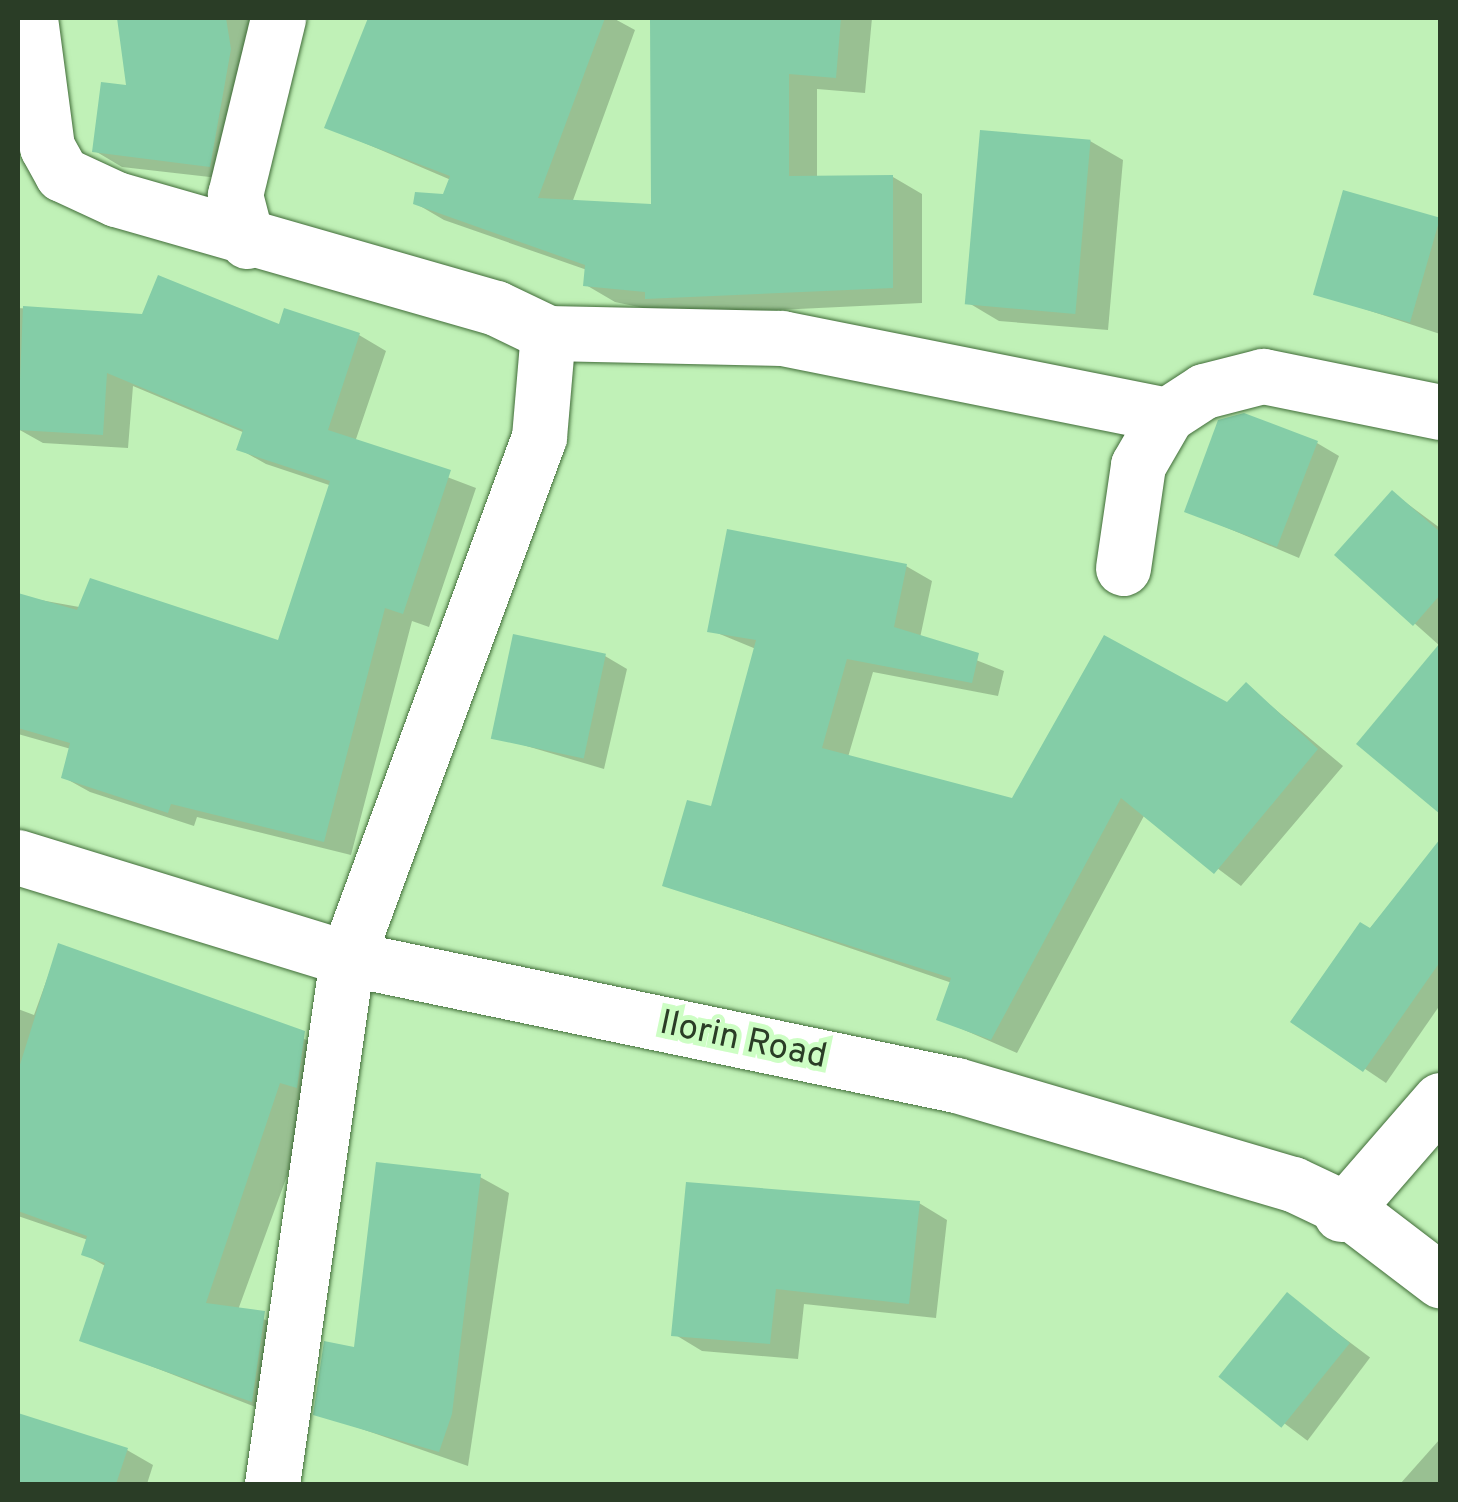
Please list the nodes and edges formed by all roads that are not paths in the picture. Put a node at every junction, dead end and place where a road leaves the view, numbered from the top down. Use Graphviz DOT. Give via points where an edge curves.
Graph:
graph roads {
  1 [pos="30,18"];
  2 [pos="278,18"];
  3 [pos="246,241"];
  4 [pos="548,333"];
  5 [pos="1438,402"];
  6 [pos="1167,415"];
  7 [pos="1123,568"];
  8 [pos="18,858"];
  9 [pos="347,958"];
  10 [pos="1440,1100"];
  11 [pos="1342,1214"];
  12 [pos="1440,1280"];
  13 [pos="272,1484"];
  1 -- 3 [label="street" via="47,147 62,174"];
  2 -- 3 [label="street" via="236,195"];
  3 -- 4 [label="street" via="496,308"];
  4 -- 6 [label="street" via="634,342 782,338"];
  4 -- 9 [label="street" via="539,437"];
  5 -- 6 [label="street" via="1263,376 1204,391"];
  6 -- 7 [label="street" via="1138,465"];
  8 -- 9 [label="street, Ilorin Road"];
  9 -- 11 [label="street, Ilorin Road" via="956,1085 1293,1184"];
  9 -- 13 [label="street"];
  10 -- 11 [label="street"];
  11 -- 12 [label="street, Ilorin Road" via="1348,1210"];
}
